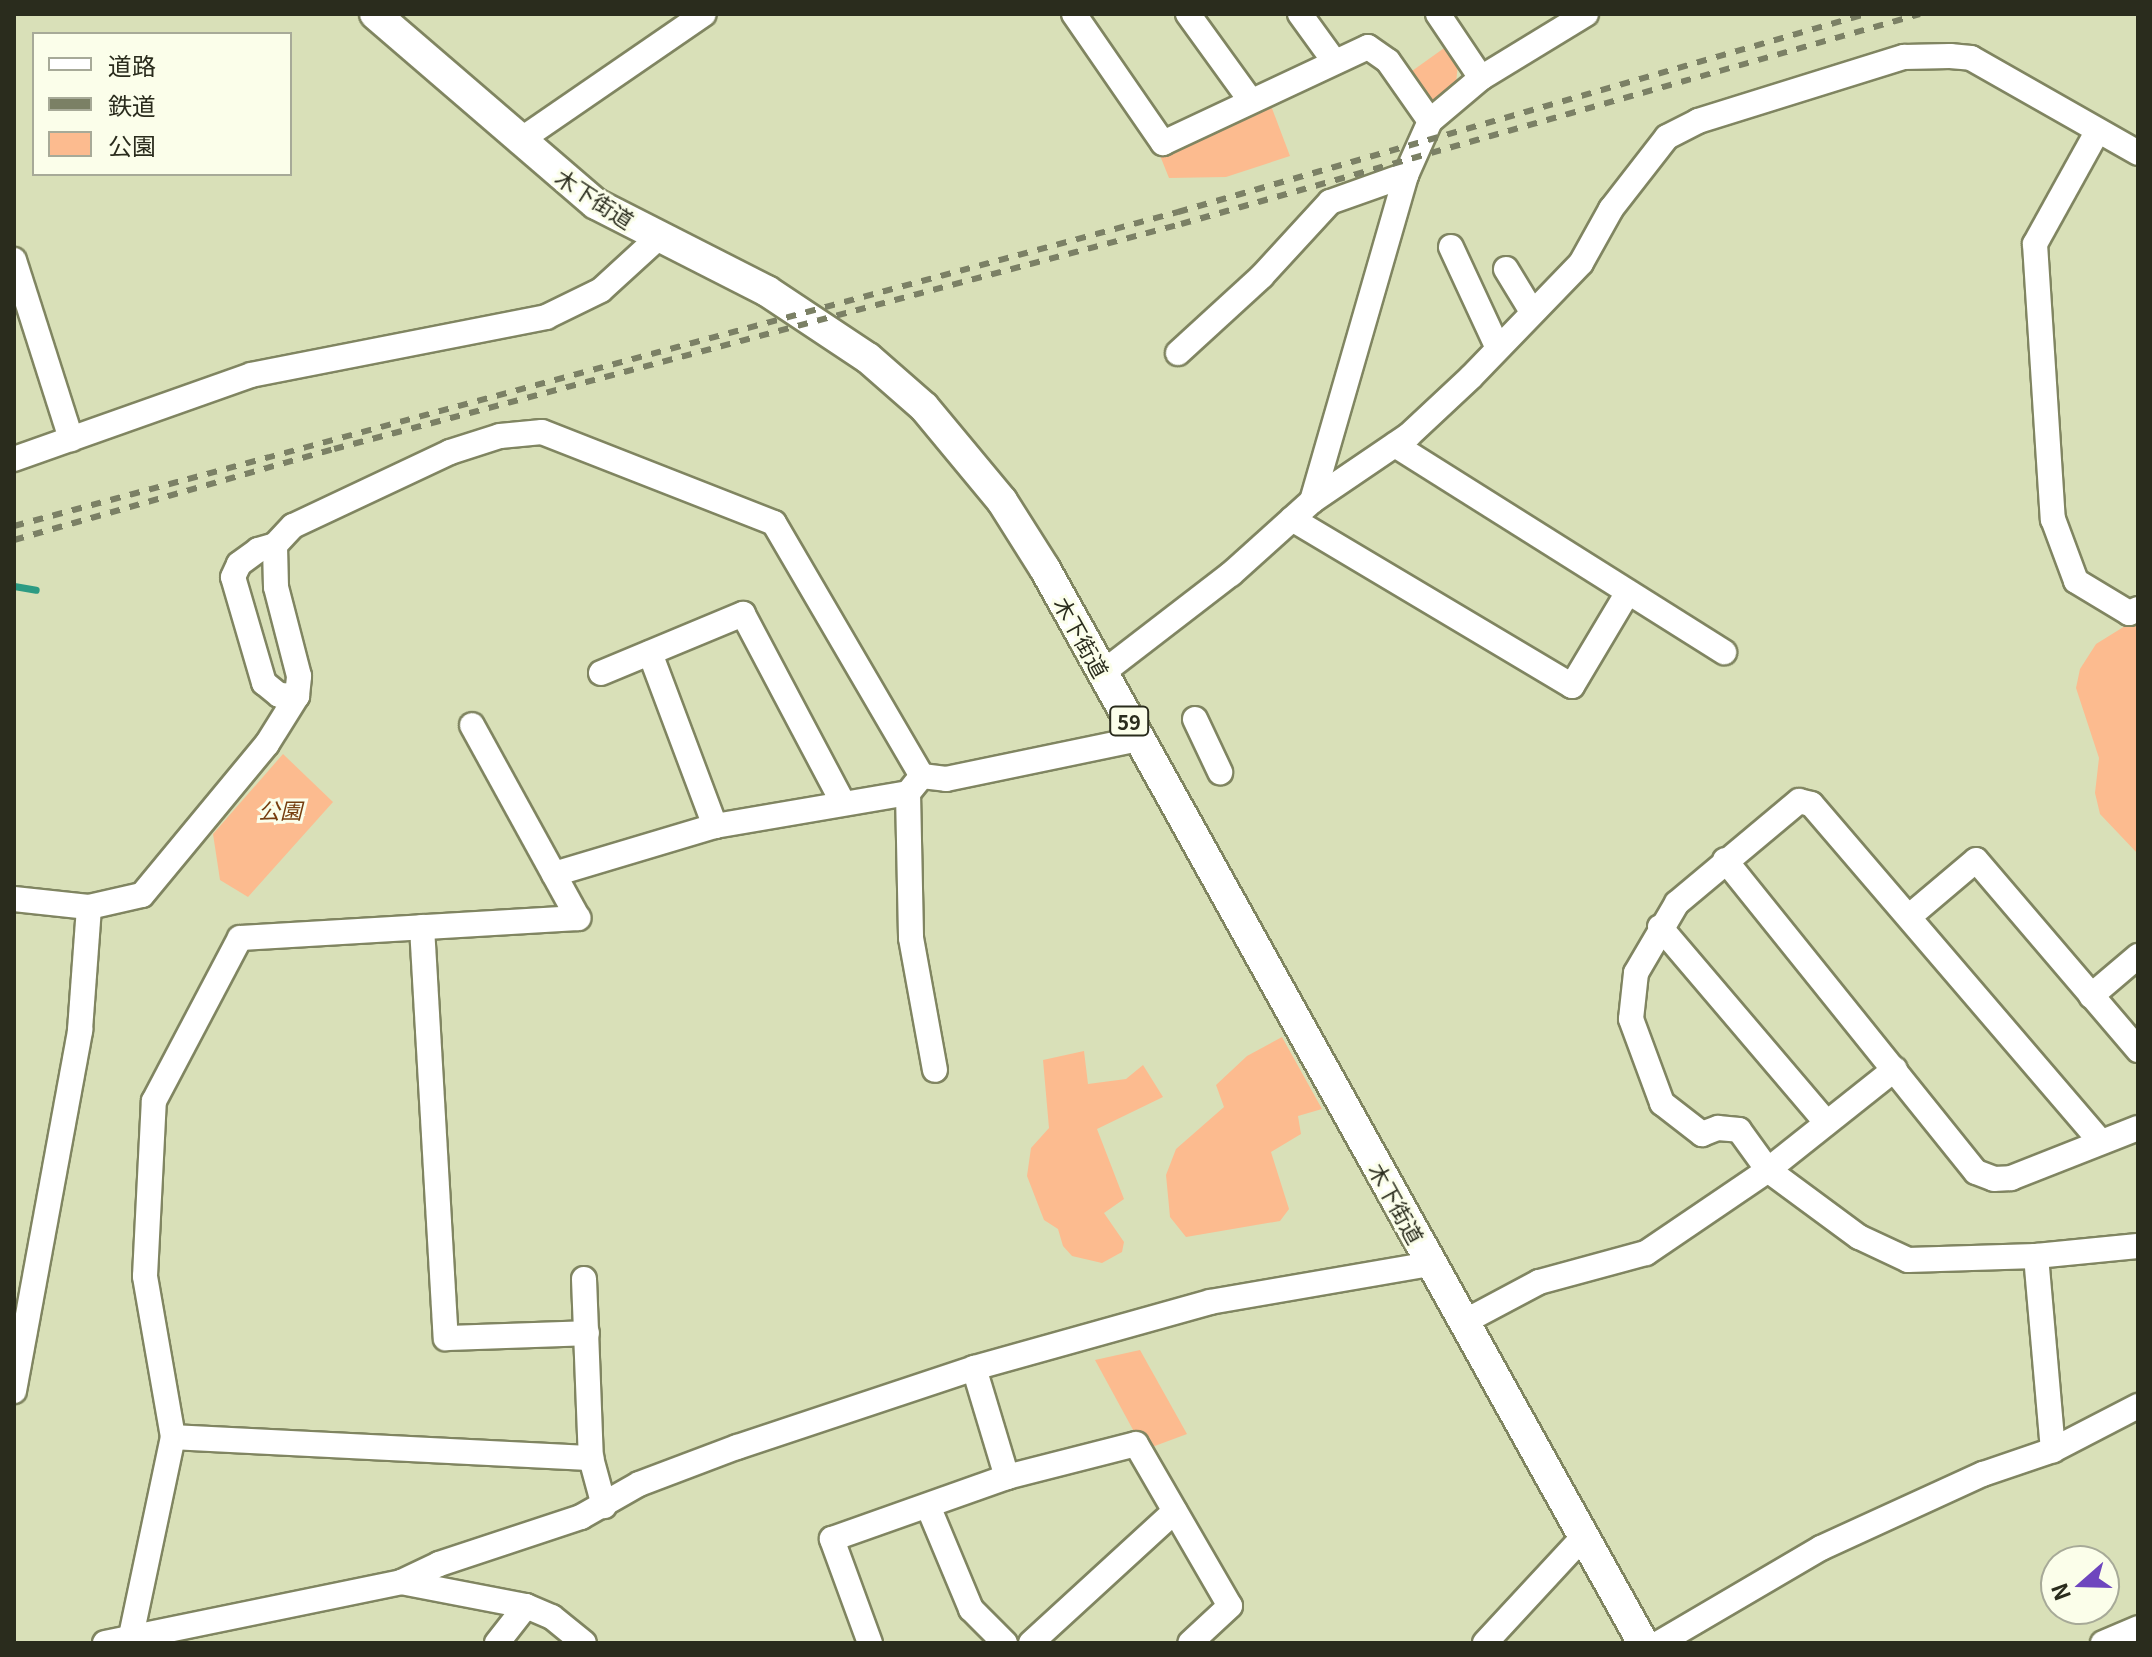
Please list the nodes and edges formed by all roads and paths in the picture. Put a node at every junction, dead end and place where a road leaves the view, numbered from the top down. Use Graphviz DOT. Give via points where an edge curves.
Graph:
graph roads {
  1 [pos="375,14"];
  2 [pos="704,14"];
  3 [pos="1074,14"];
  4 [pos="1188,14"];
  5 [pos="1300,14"];
  6 [pos="1438,14"];
  7 [pos="1586,14"];
  8 [pos="1334,61"];
  9 [pos="1481,78"];
  10 [pos="1251,101"];
  11 [pos="1430,121"];
  12 [pos="2097,132"];
  13 [pos="519,141"];
  14 [pos="2138,153"];
  15 [pos="1406,175"];
  16 [pos="659,237"];
  17 [pos="1451,247"];
  18 [pos="14,260"];
  19 [pos="1506,269"];
  20 [pos="1531,310"];
  21 [pos="1497,346"];
  22 [pos="1178,353"];
  23 [pos="71,439"];
  24 [pos="1395,445"];
  25 [pos="14,459"];
  26 [pos="1312,501"];
  27 [pos="1292,519"];
  28 [pos="275,545"];
  29 [pos="1628,592"];
  30 [pos="2138,609"];
  31 [pos="1724,652"];
  32 [pos="650,653"];
  33 [pos="601,673"];
  34 [pos="1101,674"];
  35 [pos="297,696"];
  36 [pos="1195,719"];
  37 [pos="472,725"];
  38 [pos="1140,739"];
  39 [pos="1220,772"];
  40 [pos="915,785"];
  41 [pos="843,803"];
  42 [pos="715,826"];
  43 [pos="1725,860"];
  44 [pos="554,874"];
  45 [pos="14,899"];
  46 [pos="89,907"];
  47 [pos="1911,915"];
  48 [pos="422,927"];
  49 [pos="1660,927"];
  50 [pos="2138,956"];
  51 [pos="2091,996"];
  52 [pos="2138,1050"];
  53 [pos="1895,1069"];
  54 [pos="935,1070"];
  55 [pos="1827,1123"];
  56 [pos="2138,1128"];
  57 [pos="2101,1142"];
  58 [pos="1768,1170"];
  59 [pos="2138,1246"];
  60 [pos="2036,1256"];
  61 [pos="1430,1264"];
  62 [pos="584,1279"];
  63 [pos="1462,1323"];
  64 [pos="587,1333"];
  65 [pos="974,1368"];
  66 [pos="14,1391"];
  67 [pos="2138,1406"];
  68 [pos="173,1437"];
  69 [pos="2053,1450"];
  70 [pos="591,1458"];
  71 [pos="1007,1477"];
  72 [pos="604,1506"];
  73 [pos="928,1506"];
  74 [pos="1175,1511"];
  75 [pos="1583,1537"];
  76 [pos="401,1582"];
  77 [pos="526,1606"];
  78 [pos="2138,1628"];
  79 [pos="131,1636"];
  80 [pos="105,1643"];
  81 [pos="497,1643"];
  82 [pos="584,1643"];
  83 [pos="870,1643"];
  84 [pos="1005,1643"];
  85 [pos="1031,1643"];
  86 [pos="1190,1643"];
  87 [pos="1485,1643"];
  88 [pos="1643,1643"];
  89 [pos="1659,1643"];
  90 [pos="2103,1643"];
  1 -- 13 [label="main road, 木下街道 / 59"];
  2 -- 13 [label="street"];
  3 -- 10 [label="street" via="1163,143"];
  4 -- 10 [label="street"];
  5 -- 8 [label="street"];
  6 -- 9 [label="street"];
  7 -- 9 [label="street"];
  8 -- 10 [label="street"];
  8 -- 11 [label="street" via="1368,47 1388,61"];
  9 -- 11 [label="street"];
  11 -- 15 [label="street"];
  12 -- 14 [label="street"];
  12 -- 20 [label="street" via="1971,58 1950,56 1904,57 1698,121 1667,137 1611,209 1581,263"];
  12 -- 30 [label="street" via="2035,244 2053,519 2076,581 2129,613"];
  13 -- 16 [label="main road, 木下街道 / 59" via="596,204"];
  15 -- 22 [label="street" via="1330,202 1261,277"];
  15 -- 26 [label="street"];
  16 -- 23 [label="street" via="601,290 546,317 251,375"];
  16 -- 34 [label="main road, 木下街道 / 59" via="819,321 924,407 1002,501"];
  17 -- 21 [label="street"];
  18 -- 23 [label="street"];
  19 -- 20 [label="street"];
  20 -- 21 [label="street"];
  21 -- 24 [label="street" via="1471,377"];
  23 -- 25 [label="street"];
  24 -- 26 [label="street"];
  24 -- 29 [label="street"];
  26 -- 27 [label="street"];
  27 -- 29 [label="street" via="1572,686"];
  27 -- 34 [label="street" via="1231,574"];
  28 -- 35 [label="street" via="273,570 297,660"];
  28 -- 35 [label="street" via="245,558 233,577 264,683 279,695"];
  28 -- 40 [label="street" via="293,526 450,452 521,432 561,437 762,517 782,531"];
  29 -- 31 [label="street"];
  32 -- 33 [label="street"];
  32 -- 41 [label="street" via="743,614"];
  32 -- 42 [label="street"];
  34 -- 38 [label="main road, 木下街道 / 59"];
  35 -- 46 [label="street" via="267,744 142,895"];
  36 -- 39 [label="street"];
  37 -- 44 [label="street"];
  38 -- 40 [label="street"];
  38 -- 61 [label="main road, 木下街道 / 59"];
  40 -- 41 [label="street"];
  40 -- 54 [label="street" via="911,938"];
  41 -- 42 [label="street"];
  42 -- 44 [label="street"];
  43 -- 47 [label="street" via="1799,801 1811,804"];
  43 -- 49 [label="street" via="1677,903"];
  43 -- 53 [label="street"];
  44 -- 48 [label="street" via="578,918"];
  45 -- 46 [label="street"];
  46 -- 66 [label="street" via="80,1030"];
  47 -- 51 [label="street" via="1976,860"];
  47 -- 57 [label="street"];
  48 -- 64 [label="street" via="446,1338"];
  48 -- 68 [label="street" via="240,938 154,1101 145,1276"];
  49 -- 55 [label="street"];
  49 -- 58 [label="street" via="1631,996 1636,1041 1653,1086 1662,1103 1702,1134 1718,1128 1739,1130"];
  50 -- 51 [label="street"];
  51 -- 52 [label="street"];
  53 -- 55 [label="street"];
  53 -- 57 [label="street" via="1976,1172 1994,1179 2011,1178"];
  55 -- 58 [label="street"];
  56 -- 57 [label="street"];
  58 -- 60 [label="street" via="1859,1237 1908,1260"];
  58 -- 63 [label="street" via="1646,1253 1539,1282"];
  59 -- 60 [label="street"];
  60 -- 69 [label="street"];
  61 -- 63 [label="main road, 木下街道 / 59"];
  61 -- 65 [label="street" via="1210,1302"];
  62 -- 64 [label="street"];
  63 -- 75 [label="main road, 木下街道 / 59"];
  64 -- 70 [label="street"];
  65 -- 71 [label="street"];
  65 -- 72 [label="street" via="723,1452 639,1484"];
  67 -- 69 [label="street"];
  68 -- 70 [label="street"];
  68 -- 79 [label="street"];
  69 -- 89 [label="street" via="1983,1474 1821,1548"];
  70 -- 72 [label="street"];
  71 -- 73 [label="street"];
  71 -- 74 [label="street" via="1136,1444"];
  72 -- 76 [label="street"];
  73 -- 83 [label="street" via="832,1539"];
  73 -- 84 [label="street" via="971,1609"];
  74 -- 85 [label="street"];
  74 -- 86 [label="street" via="1230,1606"];
  75 -- 87 [label="street"];
  75 -- 88 [label="main road, 木下街道 / 59"];
  76 -- 77 [label="street"];
  76 -- 79 [label="street"];
  77 -- 81 [label="street"];
  77 -- 82 [label="street" via="552,1617"];
  78 -- 90 [label="street"];
  79 -- 80 [label="street"];
}
